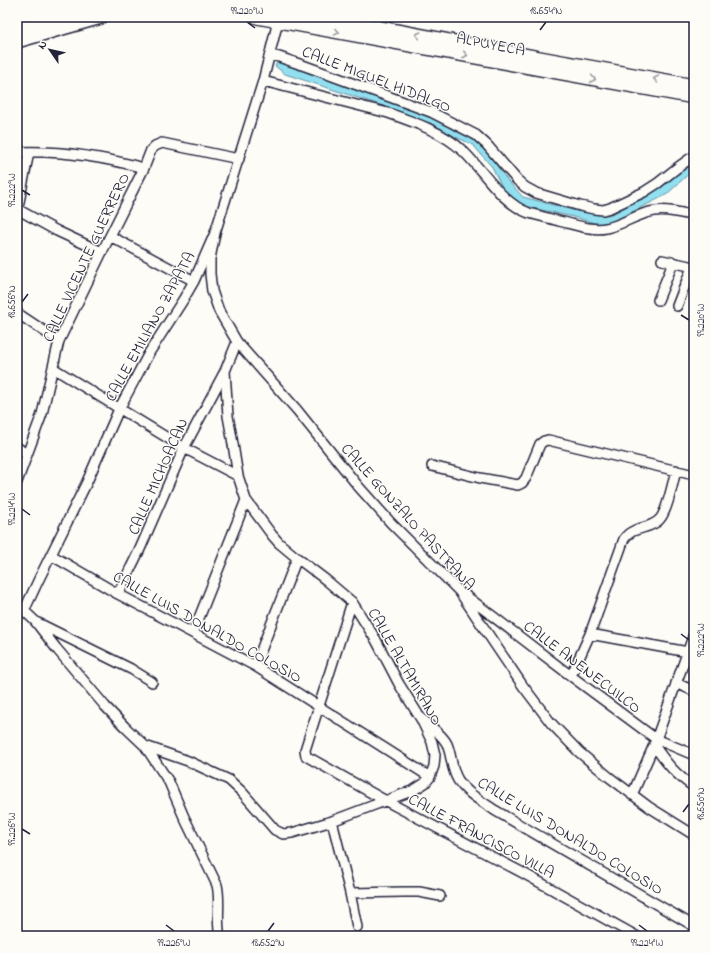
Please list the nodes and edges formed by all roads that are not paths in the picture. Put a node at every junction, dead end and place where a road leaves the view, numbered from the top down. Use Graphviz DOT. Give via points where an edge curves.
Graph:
graph roads {
  1 [pos="60,17"];
  2 [pos="101,17"];
  3 [pos="257,17"];
  4 [pos="319,17"];
  5 [pos="279,19"];
  6 [pos="17,29"];
  7 [pos="17,41"];
  8 [pos="270,55"];
  9 [pos="263,81"];
  10 [pos="694,86"];
  11 [pos="694,97"];
  12 [pos="17,152"];
  13 [pos="29,152"];
  14 [pos="694,158"];
  15 [pos="239,159"];
  16 [pos="144,168"];
  17 [pos="17,210"];
  18 [pos="694,216"];
  19 [pos="215,233"];
  20 [pos="110,236"];
  21 [pos="102,252"];
  22 [pos="662,260"];
  23 [pos="673,263"];
  24 [pos="693,267"];
  25 [pos="194,281"];
  26 [pos="658,300"];
  27 [pos="677,306"];
  28 [pos="17,313"];
  29 [pos="60,341"];
  30 [pos="237,342"];
  31 [pos="53,368"];
  32 [pos="225,371"];
  33 [pos="119,409"];
  34 [pos="17,447"];
  35 [pos="184,448"];
  36 [pos="27,455"];
  37 [pos="432,466"];
  38 [pos="676,470"];
  39 [pos="694,475"];
  40 [pos="238,476"];
  41 [pos="17,482"];
  42 [pos="246,500"];
  43 [pos="51,555"];
  44 [pos="297,558"];
  45 [pos="459,591"];
  46 [pos="118,594"];
  47 [pos="352,602"];
  48 [pos="17,604"];
  49 [pos="24,611"];
  50 [pos="35,621"];
  51 [pos="193,633"];
  52 [pos="590,634"];
  53 [pos="694,634"];
  54 [pos="688,652"];
  55 [pos="255,666"];
  56 [pos="571,676"];
  57 [pos="152,682"];
  58 [pos="676,683"];
  59 [pos="694,691"];
  60 [pos="319,706"];
  61 [pos="421,719"];
  62 [pos="655,742"];
  63 [pos="145,746"];
  64 [pos="694,755"];
  65 [pos="430,776"];
  66 [pos="694,787"];
  67 [pos="632,794"];
  68 [pos="386,801"];
  69 [pos="332,821"];
  70 [pos="694,835"];
  71 [pos="350,894"];
  72 [pos="440,896"];
  73 [pos="694,926"];
  74 [pos="357,927"];
  75 [pos="219,936"];
  76 [pos="636,936"];
  1 -- 6 [label="main road"];
  2 -- 7 [label="main road"];
  3 -- 5 [label="main road, ALPUYECA"];
  10 -- 4 [label="main road, ALPUYECA, one-way"];
  5 -- 8 [label="street, CALLE EMILIANO ZAPATA"];
  5 -- 11 [label="main road, ALPUYECA, one-way"];
  8 -- 9 [label="street, CALLE EMILIANO ZAPATA"];
  8 -- 14 [label="street, CALLE MIGUEL HIDALGO" via="431,112 476,136 525,187 536,193 580,206 598,210 610,208 658,184"];
  9 -- 15 [label="street, CALLE EMILIANO ZAPATA"];
  9 -- 18 [label="street" via="382,111 426,127 462,150 507,199 529,213 596,229 616,226 654,211"];
  12 -- 13 [label="street"];
  13 -- 16 [label="street" via="96,157"];
  13 -- 17 [label="street"];
  15 -- 16 [label="street, CALLE VICENTE GUERRERO" via="162,143 151,150"];
  15 -- 19 [label="street, CALLE EMILIANO ZAPATA"];
  16 -- 20 [label="street, CALLE VICENTE GUERRERO"];
  17 -- 21 [label="street"];
  19 -- 25 [label="street, CALLE EMILIANO ZAPATA"];
  19 -- 30 [label="street, CALLE GONZALO PASTRANA" via="210,259 212,292 219,311"];
  20 -- 21 [label="street, CALLE VICENTE GUERRERO"];
  20 -- 25 [label="street"];
  21 -- 29 [label="street, CALLE VICENTE GUERRERO"];
  22 -- 23 [label="street"];
  23 -- 24 [label="street"];
  23 -- 26 [label="street"];
  24 -- 27 [label="street"];
  25 -- 33 [label="street, CALLE EMILIANO ZAPATA" via="149,353"];
  28 -- 29 [label="street"];
  29 -- 31 [label="street, CALLE VICENTE GUERRERO"];
  30 -- 32 [label="street, CALLE ALTAMIRANO"];
  30 -- 45 [label="street, CALLE GONZALO PASTRANA" via="358,486"];
  31 -- 33 [label="street"];
  31 -- 36 [label="street, CALLE VICENTE GUERRERO" via="42,414"];
  32 -- 35 [label="street, CALLE MICHOACAN"];
  32 -- 40 [label="street, CALLE ALTAMIRANO" via="228,416"];
  33 -- 35 [label="street"];
  33 -- 43 [label="street, CALLE EMILIANO ZAPATA"];
  34 -- 36 [label="street"];
  35 -- 40 [label="street"];
  35 -- 46 [label="street, CALLE MICHOACAN"];
  36 -- 41 [label="street, CALLE VICENTE GUERRERO"];
  37 -- 38 [label="street" via="518,485 526,478 540,444 548,440"];
  38 -- 39 [label="street"];
  38 -- 52 [label="street" via="659,521 629,533 624,539"];
  40 -- 42 [label="street, CALLE ALTAMIRANO"];
  42 -- 44 [label="street, CALLE ALTAMIRANO" via="279,543"];
  42 -- 51 [label="street"];
  43 -- 46 [label="street, CALLE LUIS DONALDO COLOSIO"];
  43 -- 49 [label="street, CALLE EMILIANO ZAPATA"];
  44 -- 47 [label="street, CALLE ALTAMIRANO"];
  44 -- 55 [label="street"];
  45 -- 56 [label="street, CALLE ANENECUILCO"];
  45 -- 67 [label="street, CALLE GONZALO PASTRANA" via="551,723 579,752"];
  46 -- 51 [label="street, CALLE LUIS DONALDO COLOSIO"];
  47 -- 60 [label="street"];
  47 -- 61 [label="street, CALLE ALTAMIRANO"];
  48 -- 49 [label="street"];
  49 -- 50 [label="street"];
  50 -- 57 [label="street"];
  50 -- 63 [label="street" via="105,706"];
  51 -- 55 [label="street, CALLE LUIS DONALDO COLOSIO"];
  52 -- 54 [label="street"];
  52 -- 56 [label="street"];
  53 -- 54 [label="street"];
  54 -- 58 [label="street"];
  55 -- 60 [label="street, CALLE LUIS DONALDO COLOSIO"];
  56 -- 62 [label="street, CALLE ANENECUILCO"];
  58 -- 59 [label="street"];
  58 -- 62 [label="street"];
  60 -- 65 [label="street, CALLE LUIS DONALDO COLOSIO"];
  60 -- 68 [label="street, CALLE FRANCISCO VILLA" via="305,750 306,756"];
  61 -- 65 [label="street, CALLE ALTAMIRANO" via="432,742 435,756"];
  61 -- 73 [label="street, CALLE LUIS DONALDO COLOSIO" via="446,743 457,779 471,794"];
  62 -- 64 [label="street, CALLE ANENECUILCO"];
  62 -- 66 [label="street" via="663,759 681,778"];
  62 -- 67 [label="street"];
  63 -- 69 [label="street" via="188,761 229,780 275,830 283,834"];
  63 -- 75 [label="street" via="169,782 217,885"];
  65 -- 68 [label="street" via="414,790"];
  67 -- 70 [label="street, CALLE GONZALO PASTRANA"];
  68 -- 69 [label="street"];
  68 -- 76 [label="street, CALLE FRANCISCO VILLA"];
  69 -- 71 [label="street"];
  71 -- 72 [label="street" via="419,892"];
  71 -- 74 [label="street"];
}
